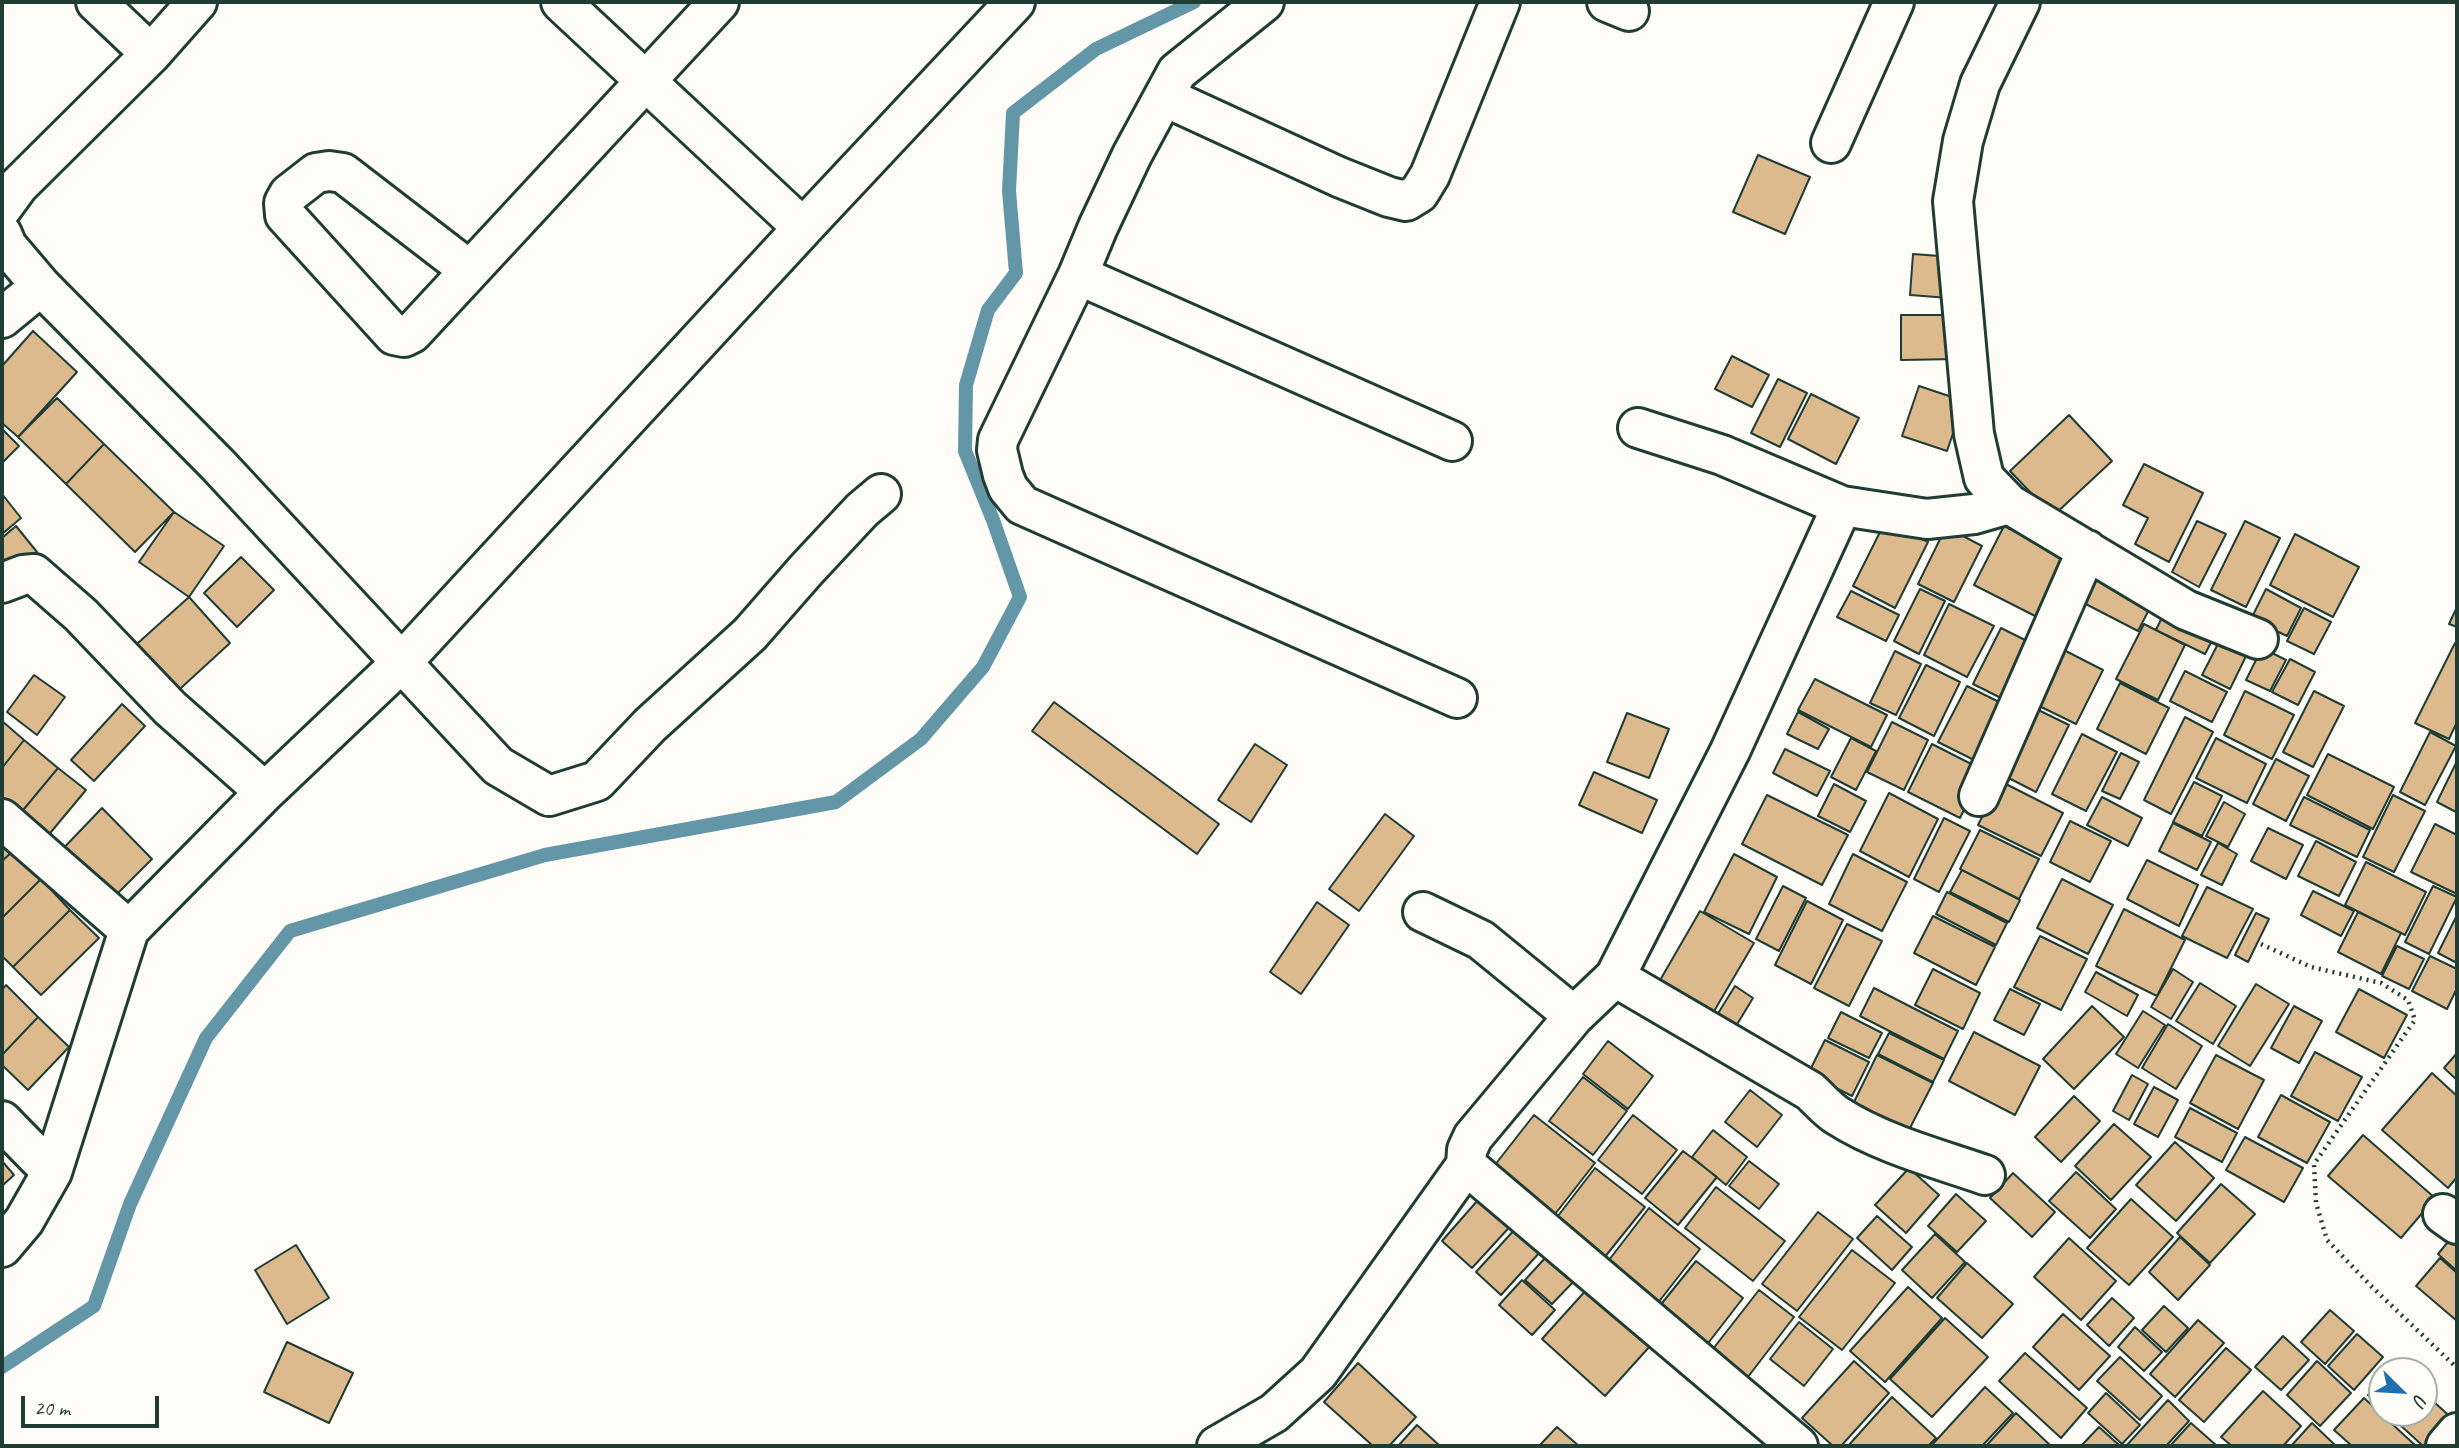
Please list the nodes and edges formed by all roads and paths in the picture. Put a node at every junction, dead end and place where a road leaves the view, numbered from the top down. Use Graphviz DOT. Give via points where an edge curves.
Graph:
graph roads {
  1 [pos="96,2"];
  2 [pos="197,2"];
  3 [pos="561,2"];
  4 [pos="719,2"];
  5 [pos="1015,2"];
  6 [pos="1264,2"];
  7 [pos="1500,2"];
  8 [pos="1894,2"];
  9 [pos="2020,2"];
  10 [pos="151,54"];
  11 [pos="646,81"];
  12 [pos="1164,97"];
  13 [pos="1831,143"];
  14 [pos="2,208"];
  15 [pos="803,228"];
  16 [pos="3,243"];
  17 [pos="469,270"];
  18 [pos="1078,275"];
  19 [pos="41,286"];
  20 [pos="2,318"];
  21 [pos="1638,428"];
  22 [pos="1452,441"];
  23 [pos="881,494"];
  24 [pos="2008,504"];
  25 [pos="1842,506"];
  26 [pos="2087,550"];
  27 [pos="2,583"];
  28 [pos="2258,639"];
  29 [pos="403,661"];
  30 [pos="1457,698"];
  31 [pos="265,792"];
  32 [pos="1979,796"];
  33 [pos="2,819"];
  34 [pos="1423,912"];
  35 [pos="129,930"];
  36 [pos="2261,944"];
  37 [pos="1615,977"];
  38 [pos="1574,1016"];
  39 [pos="2,1121"];
  40 [pos="1466,1166"];
  41 [pos="52,1172"];
  42 [pos="1985,1175"];
  43 [pos="2,1247"];
  44 [pos="2457,1368"];
  45 [pos="2457,1433"];
  46 [pos="1217,1446"];
  47 [pos="1798,1446"];
  48 [pos="2446,1446"];
  1 -- 10 [label="street"];
  2 -- 10 [label="street"];
  3 -- 11 [label="street"];
  4 -- 11 [label="street"];
  5 -- 15 [label="street"];
  6 -- 12 [label="street" via="1177,72"];
  7 -- 12 [label="street" via="1430,175 1419,193 1406,201 1339,177"];
  8 -- 13 [label="street"];
  9 -- 24 [label="street" via="1980,84 1962,141 1953,201 1974,434 1984,478"];
  10 -- 14 [label="street" via="18,186"];
  11 -- 15 [label="street"];
  11 -- 17 [label="street"];
  12 -- 18 [label="street" via="1132,155"];
  15 -- 29 [label="street"];
  16 -- 19 [label="street"];
  17 -- 17 [label="street" via="342,173 316,173 284,203 285,215 394,335 412,333"];
  18 -- 22 [label="street"];
  18 -- 30 [label="street" via="998,440 998,461 1008,488 1021,505"];
  19 -- 20 [label="street"];
  19 -- 29 [label="street"];
  21 -- 25 [label="street" via="1722,455"];
  23 -- 29 [label="street" via="750,634 650,725 597,781 549,796 498,766"];
  24 -- 25 [label="street" via="1974,514 1927,519"];
  24 -- 26 [label="street"];
  25 -- 37 [label="street" via="1730,751"];
  26 -- 28 [label="street" via="2186,610"];
  26 -- 32 [label="street"];
  27 -- 31 [label="street" via="34,574 81,615 170,708"];
  29 -- 31 [label="street"];
  31 -- 35 [label="street"];
  33 -- 35 [label="street"];
  34 -- 38 [label="street" via="1481,940"];
  35 -- 41 [label="street"];
  36 -- 44 [label="path" via="2311,967 2381,984 2408,1000 2415,1020 2314,1164 2316,1203 2327,1240"];
  37 -- 38 [label="street"];
  37 -- 42 [label="street" via="1810,1091 1836,1115 1914,1151"];
  38 -- 40 [label="street" via="1473,1137"];
  39 -- 41 [label="street"];
  40 -- 46 [label="street" via="1318,1373 1274,1413"];
  40 -- 47 [label="street"];
  41 -- 43 [label="street" via="24,1221"];
  45 -- 48 [label="street"];
}
